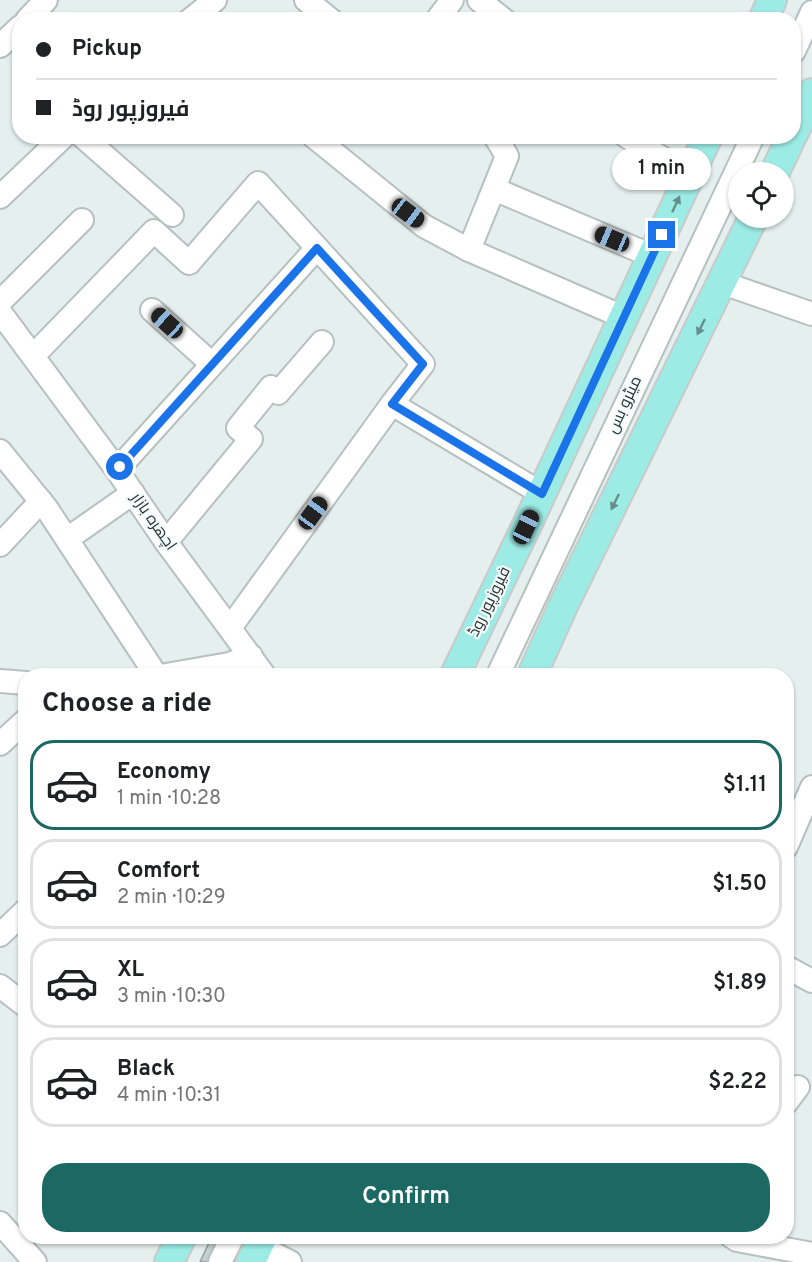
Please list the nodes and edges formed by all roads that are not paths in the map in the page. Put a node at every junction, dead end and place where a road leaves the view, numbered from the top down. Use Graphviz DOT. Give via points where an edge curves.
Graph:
graph roads {
  1 [pos="46,0"];
  2 [pos="215,0"];
  3 [pos="306,0"];
  4 [pos="452,0"];
  5 [pos="479,0"];
  6 [pos="35,12"];
  7 [pos="200,12"];
  8 [pos="321,12"];
  9 [pos="442,12"];
  10 [pos="494,12"];
  11 [pos="812,12"];
  12 [pos="12,35"];
  13 [pos="801,36"];
  14 [pos="0,46"];
  15 [pos="812,93"];
  16 [pos="801,117"];
  17 [pos="56,144"];
  18 [pos="91,144"];
  19 [pos="331,144"];
  20 [pos="500,144"];
  21 [pos="639,144"];
  22 [pos="704,144"];
  23 [pos="749,144"];
  24 [pos="788,144"];
  25 [pos="780,162"];
  26 [pos="690,175"];
  27 [pos="494,189"];
  28 [pos="0,197"];
  29 [pos="172,215"];
  30 [pos="82,219"];
  31 [pos="748,228"];
  32 [pos="317,248"];
  33 [pos="469,250"];
  34 [pos="652,256"];
  35 [pos="723,283"];
  36 [pos="0,302"];
  37 [pos="152,310"];
  38 [pos="0,312"];
  39 [pos="812,314"];
  40 [pos="623,317"];
  41 [pos="322,342"];
  42 [pos="33,356"];
  43 [pos="212,364"];
  44 [pos="392,404"];
  45 [pos="0,451"];
  46 [pos="117,470"];
  47 [pos="133,493"];
  48 [pos="542,494"];
  49 [pos="40,501"];
  50 [pos="67,539"];
  51 [pos="166,542"];
  52 [pos="0,544"];
  53 [pos="230,628"];
  54 [pos="251,656"];
  55 [pos="151,668"];
  56 [pos="206,668"];
  57 [pos="259,668"];
  58 [pos="458,668"];
  59 [pos="501,668"];
  60 [pos="535,668"];
  61 [pos="0,681"];
  62 [pos="18,682"];
  63 [pos="18,727"];
  64 [pos="0,744"];
  65 [pos="812,787"];
  66 [pos="794,829"];
  67 [pos="18,918"];
  68 [pos="0,935"];
  69 [pos="794,972"];
  70 [pos="812,981"];
  71 [pos="0,986"];
  72 [pos="18,1000"];
  73 [pos="0,1223"];
  74 [pos="18,1243"];
  75 [pos="19,1244"];
  76 [pos="178,1244"];
  77 [pos="760,1244"];
  78 [pos="251,1245"];
  79 [pos="812,1253"];
  80 [pos="35,1262"];
  81 [pos="169,1262"];
  82 [pos="220,1262"];
  83 [pos="290,1262"];
  84 [pos="805,1262"];
  1 -- 6 [label="street"];
  2 -- 7 [label="street"];
  3 -- 8 [label="street"];
  4 -- 9 [label="street"];
  5 -- 10 [label="street"];
  11 -- 13 [label="street"];
  12 -- 14 [label="street"];
  15 -- 16 [label="main road"];
  17 -- 28 [label="street"];
  18 -- 29 [label="street"];
  19 -- 33 [label="street" via="424,226"];
  20 -- 27 [label="street" via="507,156"];
  21 -- 26 [label="street"];
  22 -- 26 [label="main road, فیروزپور روڈ"];
  23 -- 59 [label="street, میٹرو بس"];
  24 -- 25 [label="main road"];
  34 -- 26 [label="main road, فیروزپور روڈ, one-way"];
  27 -- 33 [label="street"];
  27 -- 34 [label="street"];
  30 -- 36 [label="street"];
  31 -- 35 [label="main road"];
  32 -- 42 [label="street" via="258,183 189,263 154,231"];
  32 -- 43 [label="street"];
  32 -- 44 [label="street" via="423,364"];
  33 -- 40 [label="street"];
  34 -- 40 [label="main road, فیروزپور روڈ"];
  35 -- 39 [label="street"];
  35 -- 60 [label="main road, one-way"];
  37 -- 43 [label="street"];
  38 -- 42 [label="street, اچھرہ بازار"];
  40 -- 48 [label="main road, فیروزپور روڈ"];
  41 -- 51 [label="street" via="278,393 271,387 238,428 250,439"];
  42 -- 46 [label="street, اچھرہ بازار"];
  43 -- 46 [label="street"];
  44 -- 48 [label="street"];
  44 -- 53 [label="street"];
  45 -- 49 [label="street"];
  46 -- 47 [label="street, اچھرہ بازار"];
  47 -- 50 [label="street"];
  47 -- 51 [label="street, اچھرہ بازار"];
  48 -- 58 [label="main road, فیروزپور روڈ"];
  49 -- 50 [label="street"];
  49 -- 52 [label="street"];
  50 -- 55 [label="street"];
  51 -- 53 [label="street, اچھرہ بازار"];
  53 -- 54 [label="street, اچھرہ بازار"];
  54 -- 56 [label="street"];
  54 -- 57 [label="street, اچھرہ بازار"];
  61 -- 62 [label="street"];
  63 -- 64 [label="street"];
  65 -- 66 [label="street"];
  67 -- 68 [label="street"];
  69 -- 70 [label="street"];
  71 -- 72 [label="street"];
  73 -- 74 [label="street"];
  75 -- 80 [label="street"];
  76 -- 81 [label="main road"];
  77 -- 79 [label="street"];
  78 -- 82 [label="street"];
  78 -- 83 [label="street"];
  79 -- 84 [label="street"];
}
